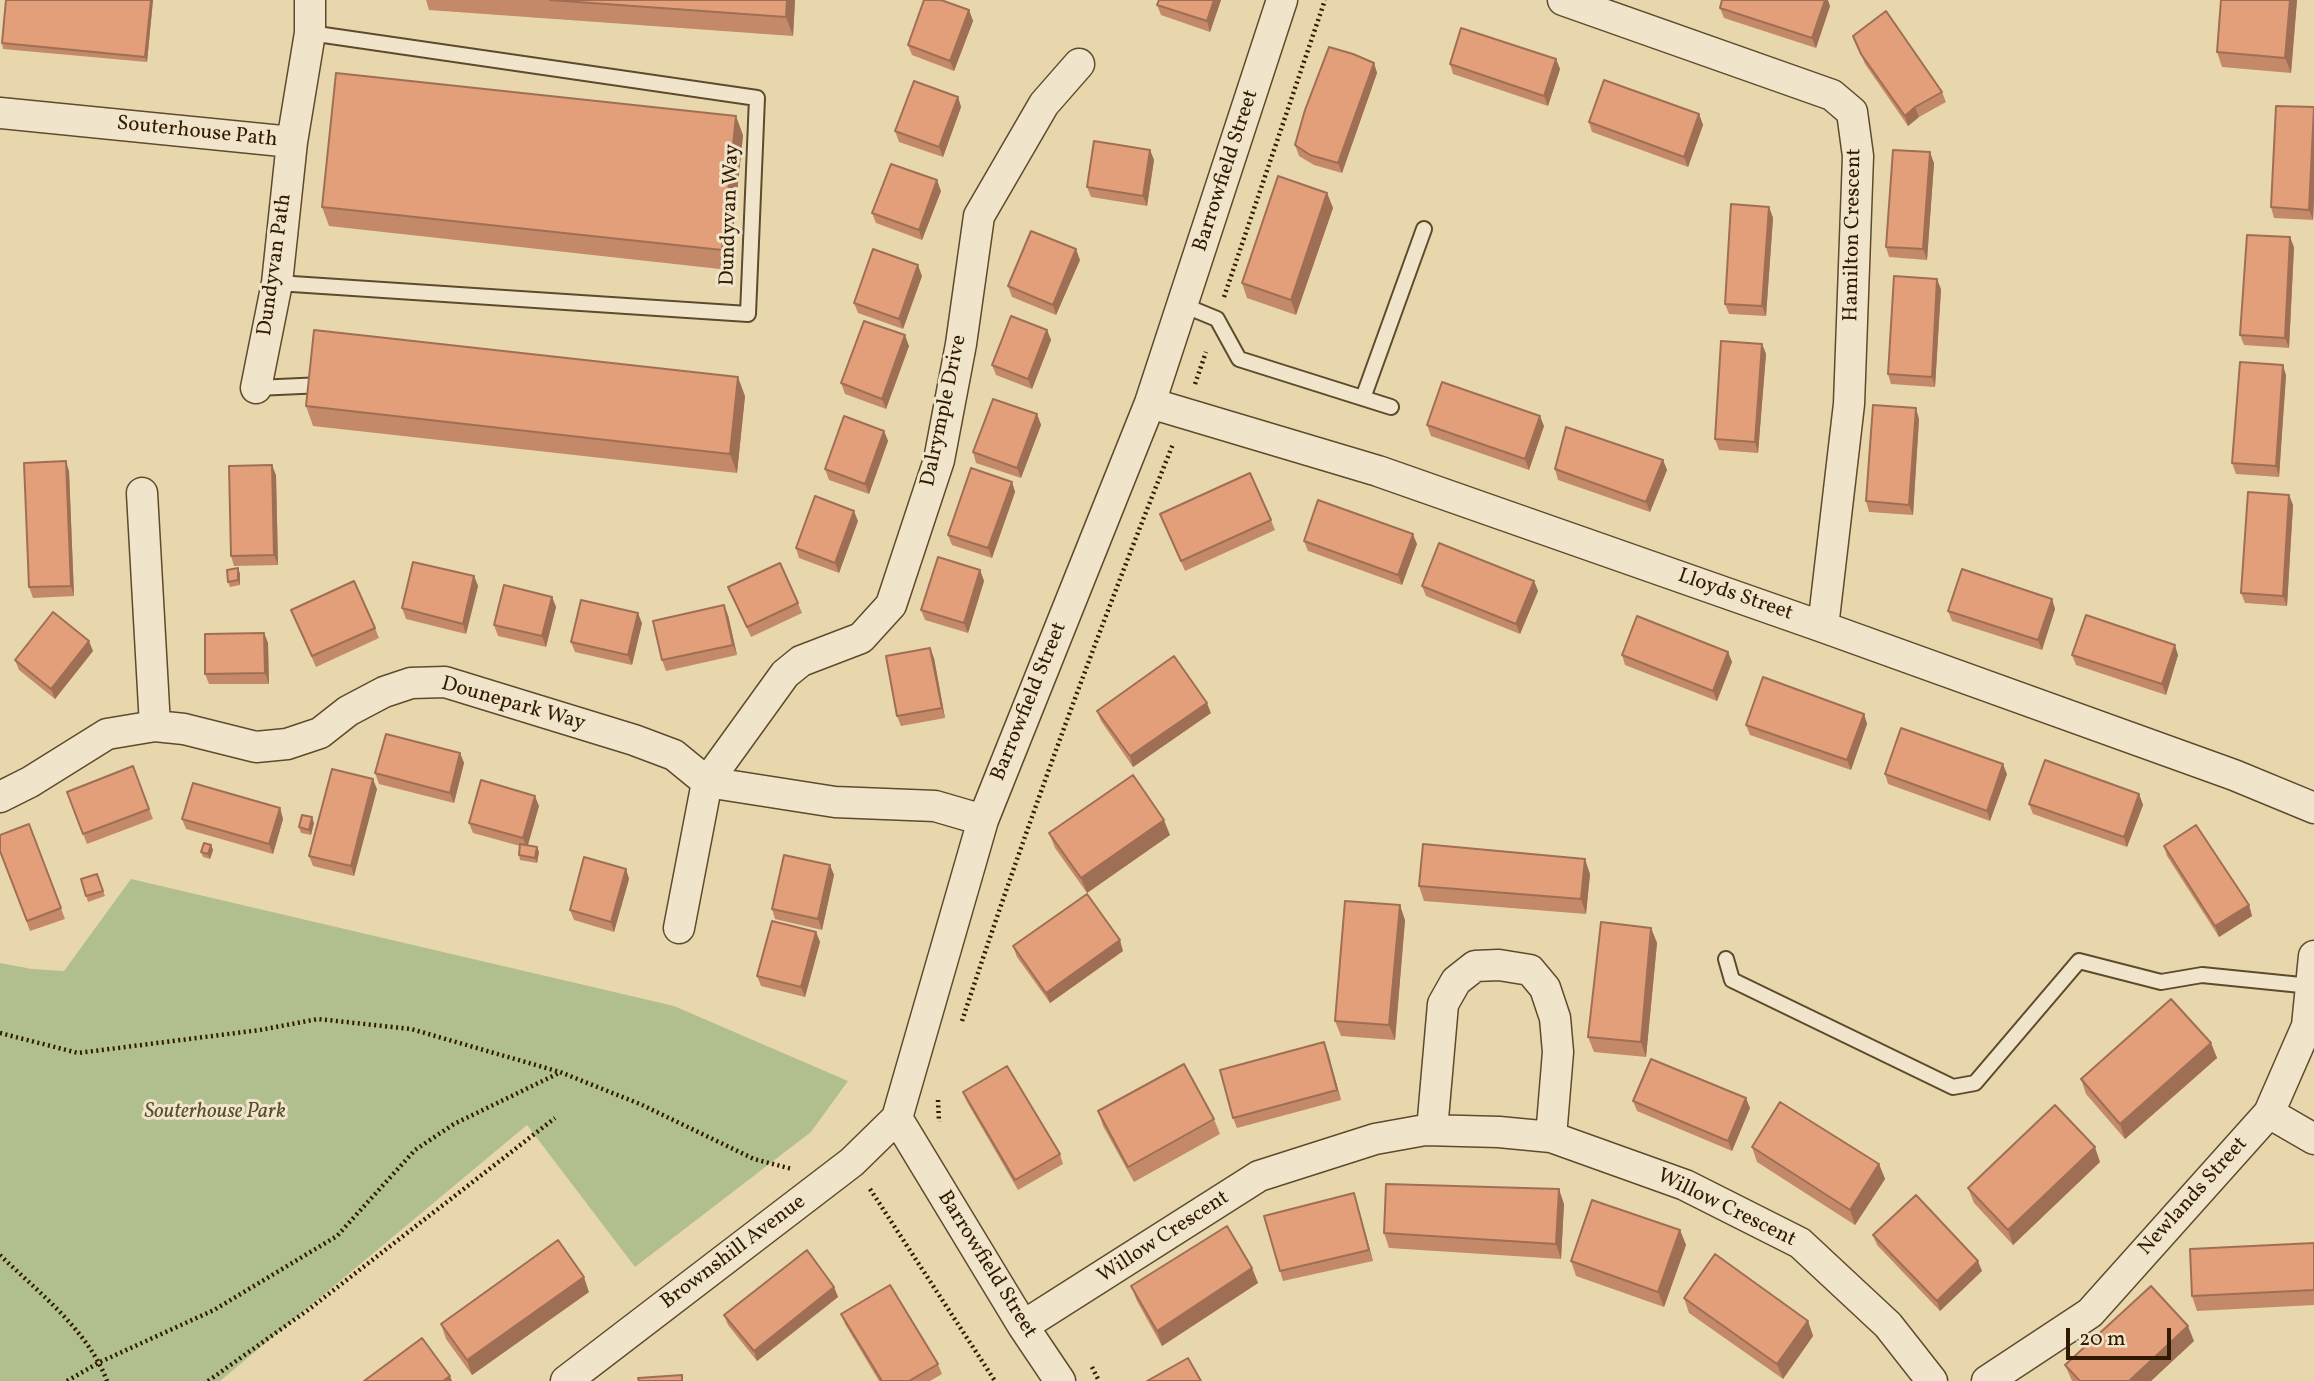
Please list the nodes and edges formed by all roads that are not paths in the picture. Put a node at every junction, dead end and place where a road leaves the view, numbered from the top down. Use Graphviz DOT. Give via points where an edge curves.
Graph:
graph roads {
  1 [pos="310,0"];
  2 [pos="1282,0"];
  3 [pos="1563,0"];
  4 [pos="310,33"];
  5 [pos="1079,64"];
  6 [pos="0,113"];
  7 [pos="292,142"];
  8 [pos="1424,229"];
  9 [pos="277,283"];
  10 [pos="1183,305"];
  11 [pos="323,385"];
  12 [pos="256,388"];
  13 [pos="1363,398"];
  14 [pos="1150,403"];
  15 [pos="1391,407"];
  16 [pos="142,493"];
  17 [pos="1823,627"];
  18 [pos="155,726"];
  19 [pos="707,782"];
  20 [pos="0,797"];
  21 [pos="2314,807"];
  22 [pos="983,820"];
  23 [pos="679,929"];
  24 [pos="2314,956"];
  25 [pos="1726,960"];
  26 [pos="2311,986"];
  27 [pos="2269,1113"];
  28 [pos="897,1118"];
  29 [pos="1432,1130"];
  30 [pos="1551,1137"];
  31 [pos="2314,1139"];
  32 [pos="1023,1326"];
  33 [pos="566,1381"];
  34 [pos="1060,1381"];
  35 [pos="1932,1381"];
  36 [pos="1987,1381"];
  1 -- 4 [label="street, Souterhouse Path"];
  2 -- 10 [label="street, Barrowfield Street"];
  3 -- 17 [label="street, Hamilton Crescent" via="1832,95 1852,112 1858,156 1849,404"];
  4 -- 7 [label="street, Souterhouse Path"];
  4 -- 9 [label="lane, Dundyvan Way" via="757,98 748,314"];
  5 -- 19 [label="street, Dalrymple Drive" via="1044,104 979,216 939,460 891,605 861,638 801,661 785,674"];
  6 -- 7 [label="street, Souterhouse Path"];
  7 -- 9 [label="street, Dundyvan Path"];
  8 -- 13 [label="lane"];
  9 -- 12 [label="street, Dundyvan Path"];
  10 -- 13 [label="lane" via="1217,319 1239,359"];
  10 -- 14 [label="street, Barrowfield Street"];
  11 -- 12 [label="lane"];
  13 -- 15 [label="lane"];
  14 -- 17 [label="street, Lloyds Street" via="1378,471"];
  14 -- 22 [label="street, Barrowfield Street"];
  16 -- 18 [label="street"];
  17 -- 21 [label="street, Lloyds Street"];
  18 -- 19 [label="street, Dounepark Way" via="256,747 287,744 320,733 384,692 411,683 445,682 674,755"];
  18 -- 20 [label="street, Dounepark Way" via="107,734"];
  19 -- 22 [label="street" via="835,802 935,806"];
  19 -- 23 [label="street"];
  22 -- 28 [label="street, Barrowfield Street"];
  24 -- 26 [label="street, Newlands Street"];
  25 -- 26 [label="lane" via="1732,980 1954,1087 1975,1083 2079,961 2161,982 2202,975"];
  26 -- 27 [label="street, Newlands Street" via="2307,1026"];
  27 -- 31 [label="street"];
  27 -- 36 [label="street, Newlands Street" via="2090,1312"];
  28 -- 32 [label="street, Barrowfield Street"];
  28 -- 33 [label="street, Brownshill Avenue" via="841,1170"];
  29 -- 30 [label="street, Willow Crescent"];
  29 -- 30 [label="street" via="1443,1004 1456,981 1475,966 1499,965 1530,970 1545,988 1555,1018 1558,1052"];
  29 -- 32 [label="street, Willow Crescent" via="1375,1139 1259,1176"];
  30 -- 35 [label="street, Willow Crescent" via="1685,1185 1800,1243 1888,1325"];
  32 -- 34 [label="street, Barrowfield Street"];
}
